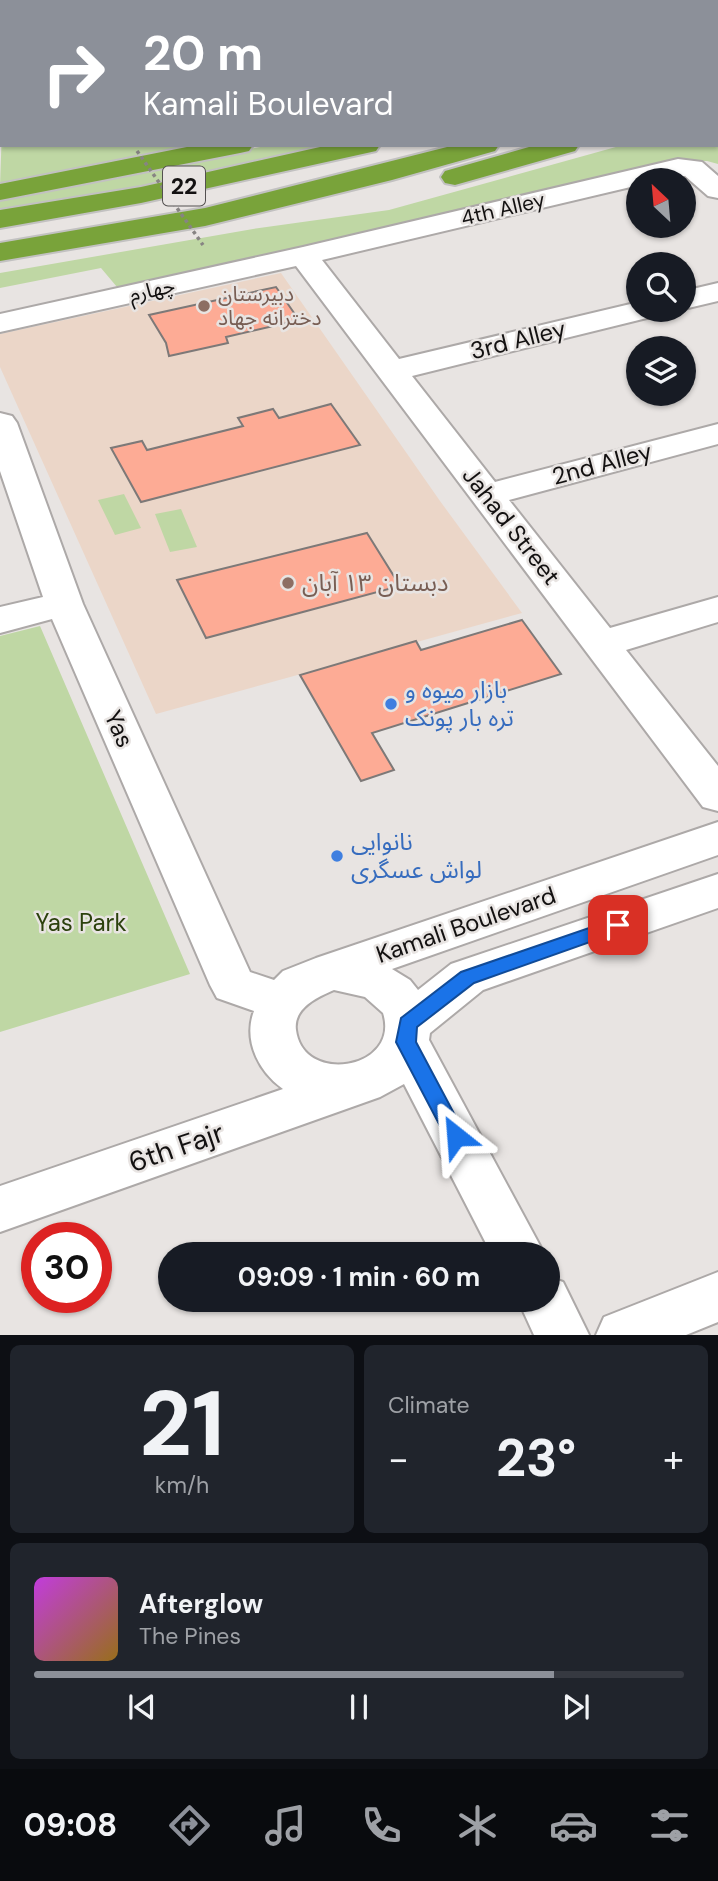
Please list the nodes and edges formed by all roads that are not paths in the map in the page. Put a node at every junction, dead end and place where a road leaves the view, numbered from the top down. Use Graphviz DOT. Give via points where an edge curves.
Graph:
graph roads {
  1 [pos="230,147"];
  2 [pos="358,147"];
  3 [pos="479,147"];
  4 [pos="559,147"];
  5 [pos="710,183"];
  6 [pos="0,192"];
  7 [pos="0,219"];
  8 [pos="204,231"];
  9 [pos="0,252"];
  10 [pos="303,256"];
  11 [pos="718,292"];
  12 [pos="696,297"];
  13 [pos="626,314"];
  14 [pos="0,323"];
  15 [pos="391,371"];
  16 [pos="1,428"];
  17 [pos="718,433"];
  18 [pos="487,495"];
  19 [pos="64,604"];
  20 [pos="718,608"];
  21 [pos="0,620"];
  22 [pos="601,644"];
  23 [pos="718,796"];
  24 [pos="718,838"];
  25 [pos="718,891"];
  26 [pos="332,971"];
  27 [pos="279,1001"];
  28 [pos="407,1033"];
  29 [pos="352,1085"];
  30 [pos="0,1209"];
  31 [pos="512,1242"];
  32 [pos="718,1297"];
  33 [pos="550,1312"];
  34 [pos="562,1335"];
  35 [pos="623,1335"];
  1 -- 6 [label="highway"];
  2 -- 7 [label="highway, 22" via="154,192"];
  3 -- 8 [label="highway, 22"];
  4 -- 8 [label="highway" via="375,198"];
  5 -- 10 [label="street, 4th Alley" via="692,168 678,167"];
  8 -- 9 [label="highway, 22"];
  10 -- 14 [label="street, چهارم"];
  10 -- 15 [label="street, Jahad Street"];
  11 -- 12 [label="street"];
  13 -- 15 [label="street, 3rd Alley"];
  15 -- 18 [label="street, Jahad Street"];
  16 -- 19 [label="street, Yas"];
  17 -- 18 [label="street, 2nd Alley"];
  18 -- 22 [label="street, Jahad Street"];
  19 -- 21 [label="street"];
  19 -- 27 [label="street, Yas" via="233,985"];
  20 -- 22 [label="street"];
  22 -- 23 [label="street, Jahad Street"];
  24 -- 26 [label="street, Kamali Boulevard"];
  25 -- 28 [label="street, Kamali Boulevard" via="467,977"];
  26 -- 27 [label="street" via="293,986"];
  26 -- 28 [label="street" via="375,978 392,990 403,1005"];
  27 -- 29 [label="street" via="271,1036 290,1069 309,1080"];
  28 -- 29 [label="street" via="399,1057 387,1070"];
  28 -- 31 [label="street"];
  29 -- 30 [label="street, 6th Fajr"];
  32 -- 35 [label="street"];
  33 -- 34 [label="street"];
}
